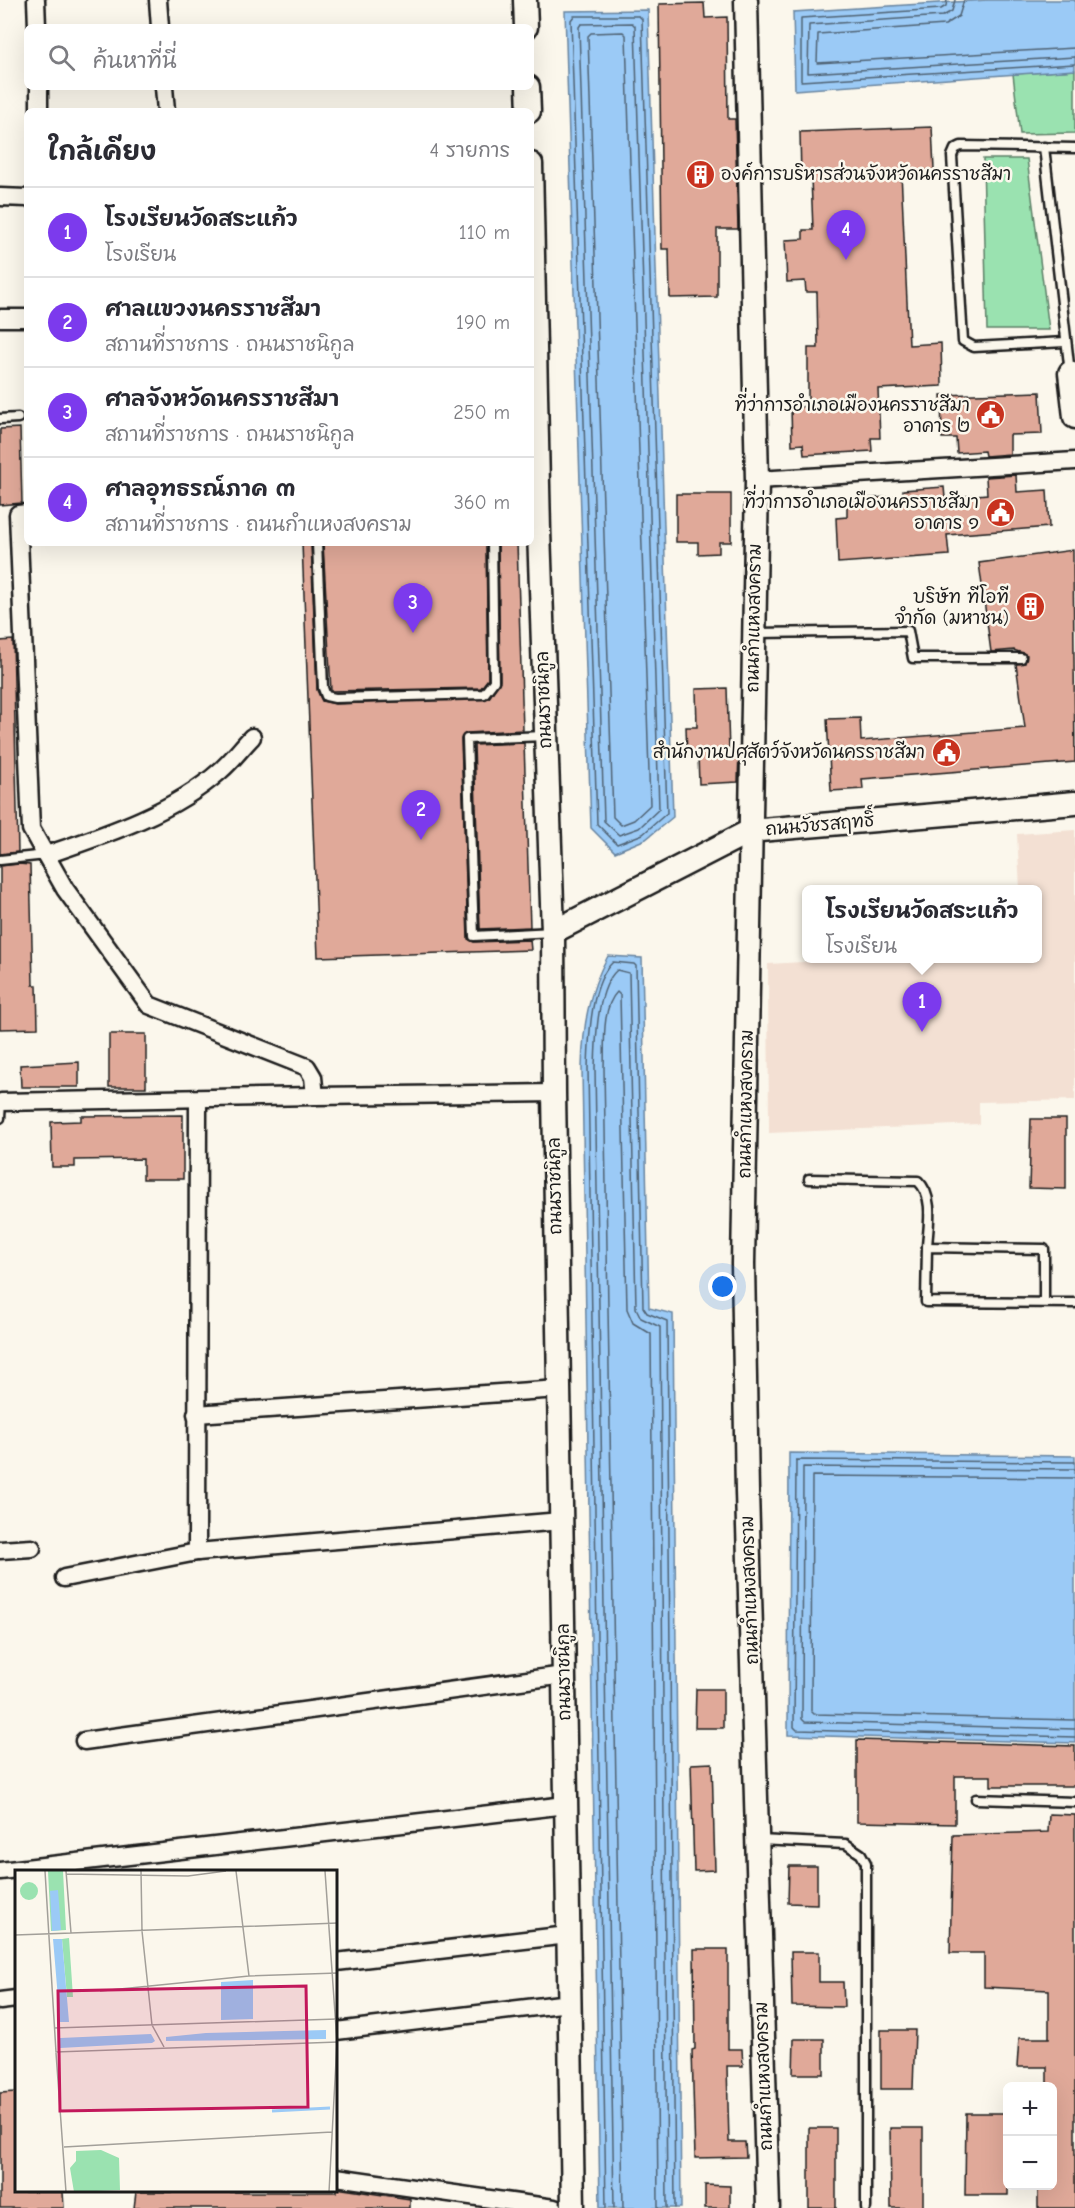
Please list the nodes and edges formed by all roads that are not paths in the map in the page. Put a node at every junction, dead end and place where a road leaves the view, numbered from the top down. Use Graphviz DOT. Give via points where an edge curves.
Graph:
graph roads {
  1 [pos="36,0"];
  2 [pos="158,0"];
  3 [pos="525,0"];
  4 [pos="746,0"];
  5 [pos="37,24"];
  6 [pos="160,24"];
  7 [pos="526,24"];
  8 [pos="39,90"];
  9 [pos="164,90"];
  10 [pos="528,90"];
  11 [pos="39,108"];
  12 [pos="166,108"];
  13 [pos="529,108"];
  14 [pos="1044,147"];
  15 [pos="1075,148"];
  16 [pos="0,198"];
  17 [pos="24,198"];
  18 [pos="0,318"];
  19 [pos="24,318"];
  20 [pos="534,328"];
  21 [pos="1065,342"];
  22 [pos="1072,372"];
  23 [pos="1075,417"];
  24 [pos="18,418"];
  25 [pos="0,419"];
  26 [pos="1075,461"];
  27 [pos="757,480"];
  28 [pos="24,513"];
  29 [pos="317,546"];
  30 [pos="492,546"];
  31 [pos="754,633"];
  32 [pos="1021,658"];
  33 [pos="545,736"];
  34 [pos="252,737"];
  35 [pos="1075,803"];
  36 [pos="750,831"];
  37 [pos="45,855"];
  38 [pos="0,860"];
  39 [pos="553,932"];
  40 [pos="554,1093"];
  41 [pos="315,1096"];
  42 [pos="198,1100"];
  43 [pos="0,1106"];
  44 [pos="808,1179"];
  45 [pos="927,1247"];
  46 [pos="1044,1303"];
  47 [pos="1075,1304"];
  48 [pos="559,1389"];
  49 [pos="196,1414"];
  50 [pos="561,1521"];
  51 [pos="32,1548"];
  52 [pos="0,1550"];
  53 [pos="196,1552"];
  54 [pos="64,1578"];
  55 [pos="564,1675"];
  56 [pos="84,1741"];
  57 [pos="976,1799"];
  58 [pos="1075,1802"];
  59 [pos="566,1805"];
  60 [pos="757,1840"];
  61 [pos="0,1871"];
  62 [pos="568,1935"];
  63 [pos="338,1962"];
  64 [pos="15,1999"];
  65 [pos="0,2001"];
  66 [pos="569,2003"];
  67 [pos="338,2031"];
  68 [pos="338,2177"];
  69 [pos="554,2208"];
  70 [pos="573,2208"];
  71 [pos="768,2208"];
  72 [pos="866,2208"];
  1 -- 5 [label="street"];
  2 -- 6 [label="street"];
  3 -- 7 [label="street"];
  4 -- 27 [label="street, ถนนกำแหงสงคราม"];
  8 -- 11 [label="street"];
  9 -- 12 [label="street"];
  10 -- 13 [label="street"];
  14 -- 15 [label="lane"];
  14 -- 21 [label="lane"];
  14 -- 21 [label="lane" via="961,146 952,156 963,341 974,347"];
  16 -- 17 [label="street"];
  18 -- 19 [label="street"];
  20 -- 33 [label="street, ถนนราชนิกูล"];
  21 -- 22 [label="lane"];
  22 -- 23 [label="street"];
  24 -- 25 [label="lane"];
  26 -- 27 [label="street"];
  27 -- 31 [label="street, ถนนกำแหงสงคราม"];
  28 -- 37 [label="street" via="18,514 31,829"];
  29 -- 30 [label="lane" via="322,688 326,696 335,698 484,694 490,689 494,681"];
  31 -- 32 [label="lane" via="908,631 915,659"];
  31 -- 36 [label="street, ถนนกำแหงสงคราม"];
  33 -- 39 [label="street, ถนนราชนิกูล"];
  33 -- 39 [label="lane" via="467,739 474,936"];
  34 -- 37 [label="street" via="220,772 174,803 93,839"];
  35 -- 36 [label="street, ถนนวัชรสฤทธิ์"];
  36 -- 39 [label="street, ถนนวัชรสฤทธิ์"];
  36 -- 60 [label="street, ถนนกำแหงสงคราม" via="743,1264"];
  37 -- 38 [label="lane"];
  37 -- 41 [label="street" via="149,1005 307,1067 313,1077"];
  39 -- 40 [label="street, ถนนราชนิกูล"];
  40 -- 41 [label="street"];
  40 -- 48 [label="street, ถนนราชนิกูล"];
  41 -- 42 [label="street"];
  42 -- 43 [label="street"];
  42 -- 49 [label="street"];
  44 -- 45 [label="lane" via="918,1181 928,1205"];
  45 -- 46 [label="lane" via="1044,1249"];
  45 -- 46 [label="lane" via="926,1302"];
  46 -- 47 [label="lane"];
  48 -- 49 [label="street"];
  48 -- 50 [label="street, ถนนราชนิกูล"];
  49 -- 53 [label="street"];
  50 -- 53 [label="street"];
  50 -- 55 [label="street, ถนนราชนิกูล"];
  51 -- 52 [label="street"];
  53 -- 54 [label="street"];
  55 -- 56 [label="street"];
  55 -- 59 [label="street, ถนนราชนิกูล"];
  57 -- 58 [label="lane"];
  59 -- 61 [label="street"];
  59 -- 62 [label="street, ถนนราชนิกูล"];
  60 -- 71 [label="street, ถนนกำแหงสงคราม"];
  60 -- 72 [label="lane" via="846,1844 861,1854 866,1863"];
  62 -- 63 [label="street"];
  62 -- 66 [label="street, ถนนราชนิกูล"];
  64 -- 65 [label="street"];
  66 -- 67 [label="street"];
  66 -- 70 [label="street, ถนนราชนิกูล"];
  68 -- 69 [label="street"];
}
